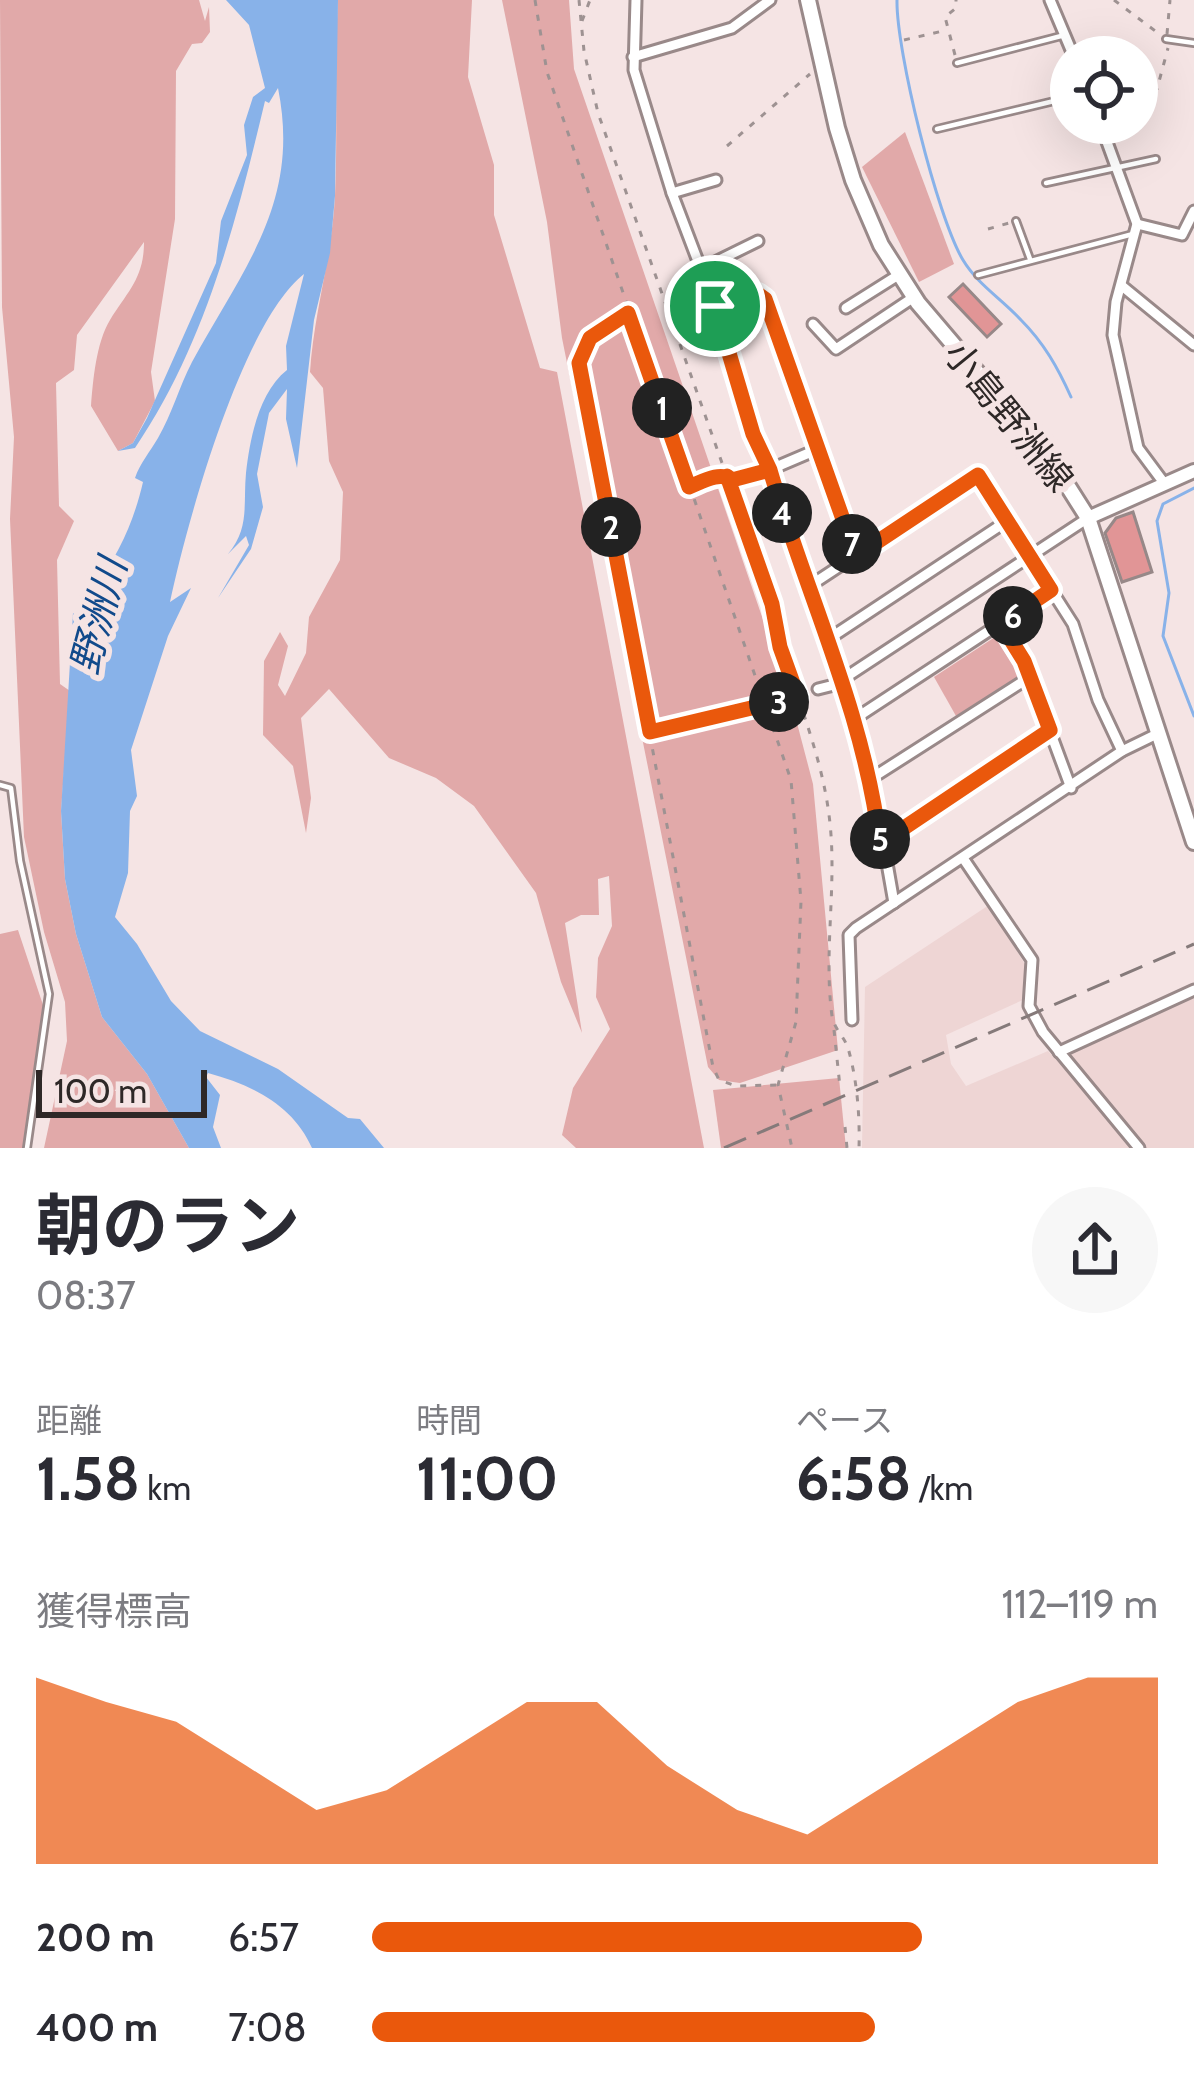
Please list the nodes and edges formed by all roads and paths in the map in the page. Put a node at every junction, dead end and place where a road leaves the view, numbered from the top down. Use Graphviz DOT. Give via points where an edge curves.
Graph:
graph roads {
  1 [pos="535,0"];
  2 [pos="579,0"];
  3 [pos="590,0"];
  4 [pos="636,0"];
  5 [pos="770,0"];
  6 [pos="808,0"];
  7 [pos="956,0"];
  8 [pos="1050,0"];
  9 [pos="1114,0"];
  10 [pos="1170,0"];
  11 [pos="582,21"];
  12 [pos="949,30"];
  13 [pos="1065,35"];
  14 [pos="1168,39"];
  15 [pos="904,40"];
  16 [pos="1194,43"];
  17 [pos="632,57"];
  18 [pos="957,63"];
  19 [pos="816,69"];
  20 [pos="1158,84"];
  21 [pos="1050,103"];
  22 [pos="937,129"];
  23 [pos="1107,144"];
  24 [pos="727,146"];
  25 [pos="1156,159"];
  26 [pos="1114,165"];
  27 [pos="716,180"];
  28 [pos="1046,183"];
  29 [pos="672,193"];
  30 [pos="1194,211"];
  31 [pos="1016,221"];
  32 [pos="1135,229"];
  33 [pos="758,241"];
  34 [pos="1030,260"];
  35 [pos="701,269"];
  36 [pos="900,274"];
  37 [pos="978,275"];
  38 [pos="1122,286"];
  39 [pos="914,297"];
  40 [pos="715,306"];
  41 [pos="846,308"];
  42 [pos="628,313"];
  43 [pos="813,324"];
  44 [pos="1194,345"];
  45 [pos="816,450"];
  46 [pos="770,470"];
  47 [pos="1194,471"];
  48 [pos="727,476"];
  49 [pos="1164,483"];
  50 [pos="689,487"];
  51 [pos="1088,518"];
  52 [pos="1007,521"];
  53 [pos="856,556"];
  54 [pos="1030,556"];
  55 [pos="811,585"];
  56 [pos="1051,590"];
  57 [pos="1001,624"];
  58 [pos="830,638"];
  59 [pos="1030,676"];
  60 [pos="844,678"];
  61 [pos="814,692"];
  62 [pos="798,697"];
  63 [pos="766,705"];
  64 [pos="856,718"];
  65 [pos="1050,730"];
  66 [pos="650,732"];
  67 [pos="1159,733"];
  68 [pos="1122,751"];
  69 [pos="872,778"];
  70 [pos="0,785"];
  71 [pos="1071,788"];
  72 [pos="1194,842"];
  73 [pos="880,844"];
  74 [pos="963,858"];
  75 [pos="894,903"];
  76 [pos="1194,990"];
  77 [pos="853,1020"];
  78 [pos="833,1024"];
  79 [pos="1059,1052"];
  80 [pos="778,1085"];
  81 [pos="840,1088"];
  82 [pos="844,1127"];
  83 [pos="27,1148"];
  84 [pos="792,1148"];
  85 [pos="847,1148"];
  86 [pos="859,1148"];
  87 [pos="1139,1148"];
  1 -- 42 [label="path" via="547,72"];
  2 -- 11 [label="path"];
  3 -- 11 [label="path"];
  4 -- 17 [label="street"];
  5 -- 17 [label="street" via="732,28"];
  6 -- 36 [label="main road, 小島野洲線" via="853,180"];
  7 -- 12 [label="path" via="945,16"];
  8 -- 13 [label="street"];
  9 -- 14 [label="path"];
  10 -- 14 [label="path"];
  11 -- 48 [label="path" via="598,113"];
  12 -- 15 [label="path"];
  12 -- 18 [label="path"];
  13 -- 18 [label="lane"];
  14 -- 16 [label="lane"];
  14 -- 20 [label="path"];
  17 -- 29 [label="street"];
  19 -- 24 [label="path"];
  21 -- 22 [label="lane"];
  23 -- 26 [label="street"];
  25 -- 26 [label="lane"];
  26 -- 28 [label="lane"];
  26 -- 32 [label="street"];
  27 -- 29 [label="street"];
  29 -- 35 [label="street"];
  30 -- 32 [label="street" via="1182,235"];
  31 -- 34 [label="lane"];
  32 -- 34 [label="lane"];
  32 -- 38 [label="street"];
  33 -- 35 [label="street"];
  34 -- 37 [label="lane"];
  35 -- 40 [label="street"];
  36 -- 39 [label="main road, 小島野洲線"];
  36 -- 41 [label="street"];
  38 -- 44 [label="street"];
  38 -- 49 [label="street" via="1113,335 1138,448"];
  39 -- 43 [label="street" via="836,350"];
  39 -- 51 [label="main road, 小島野洲線" via="1050,458"];
  40 -- 45 [label="street" via="765,299"];
  40 -- 46 [label="street"];
  42 -- 50 [label="path"];
  42 -- 66 [label="path" via="590,338 579,363"];
  45 -- 46 [label="street"];
  45 -- 53 [label="street"];
  46 -- 48 [label="path"];
  46 -- 55 [label="street"];
  47 -- 49 [label="street"];
  48 -- 50 [label="path"];
  48 -- 62 [label="path"];
  49 -- 51 [label="street"];
  50 -- 63 [label="path"];
  51 -- 54 [label="street"];
  51 -- 67 [label="main road, 小島野洲線"];
  52 -- 53 [label="street" via="978,475"];
  52 -- 54 [label="street"];
  52 -- 58 [label="street"];
  53 -- 55 [label="street"];
  54 -- 56 [label="street"];
  54 -- 60 [label="street"];
  55 -- 58 [label="street"];
  56 -- 57 [label="street"];
  56 -- 68 [label="street"];
  57 -- 59 [label="street"];
  57 -- 64 [label="street"];
  58 -- 60 [label="street"];
  59 -- 65 [label="street"];
  59 -- 69 [label="street"];
  60 -- 61 [label="street"];
  60 -- 64 [label="street"];
  61 -- 62 [label="path"];
  62 -- 63 [label="path"];
  62 -- 78 [label="path" via="829,814"];
  63 -- 66 [label="path"];
  63 -- 80 [label="path" via="791,780 800,841 796,1022"];
  64 -- 69 [label="street"];
  65 -- 71 [label="street"];
  65 -- 73 [label="street"];
  66 -- 80 [label="path" via="713,1066 719,1080 736,1086"];
  67 -- 68 [label="street"];
  67 -- 72 [label="main road, 小島野洲線"];
  68 -- 71 [label="street"];
  69 -- 73 [label="street"];
  70 -- 83 [label="lane" via="11,788 49,994"];
  71 -- 74 [label="street"];
  73 -- 75 [label="street"];
  74 -- 75 [label="street"];
  74 -- 79 [label="street" via="1032,960 1029,1006"];
  75 -- 77 [label="street" via="849,935"];
  76 -- 79 [label="street"];
  78 -- 81 [label="path"];
  78 -- 86 [label="path" via="847,1045"];
  79 -- 87 [label="street"];
  80 -- 84 [label="path"];
  82 -- 85 [label="path"];
}
